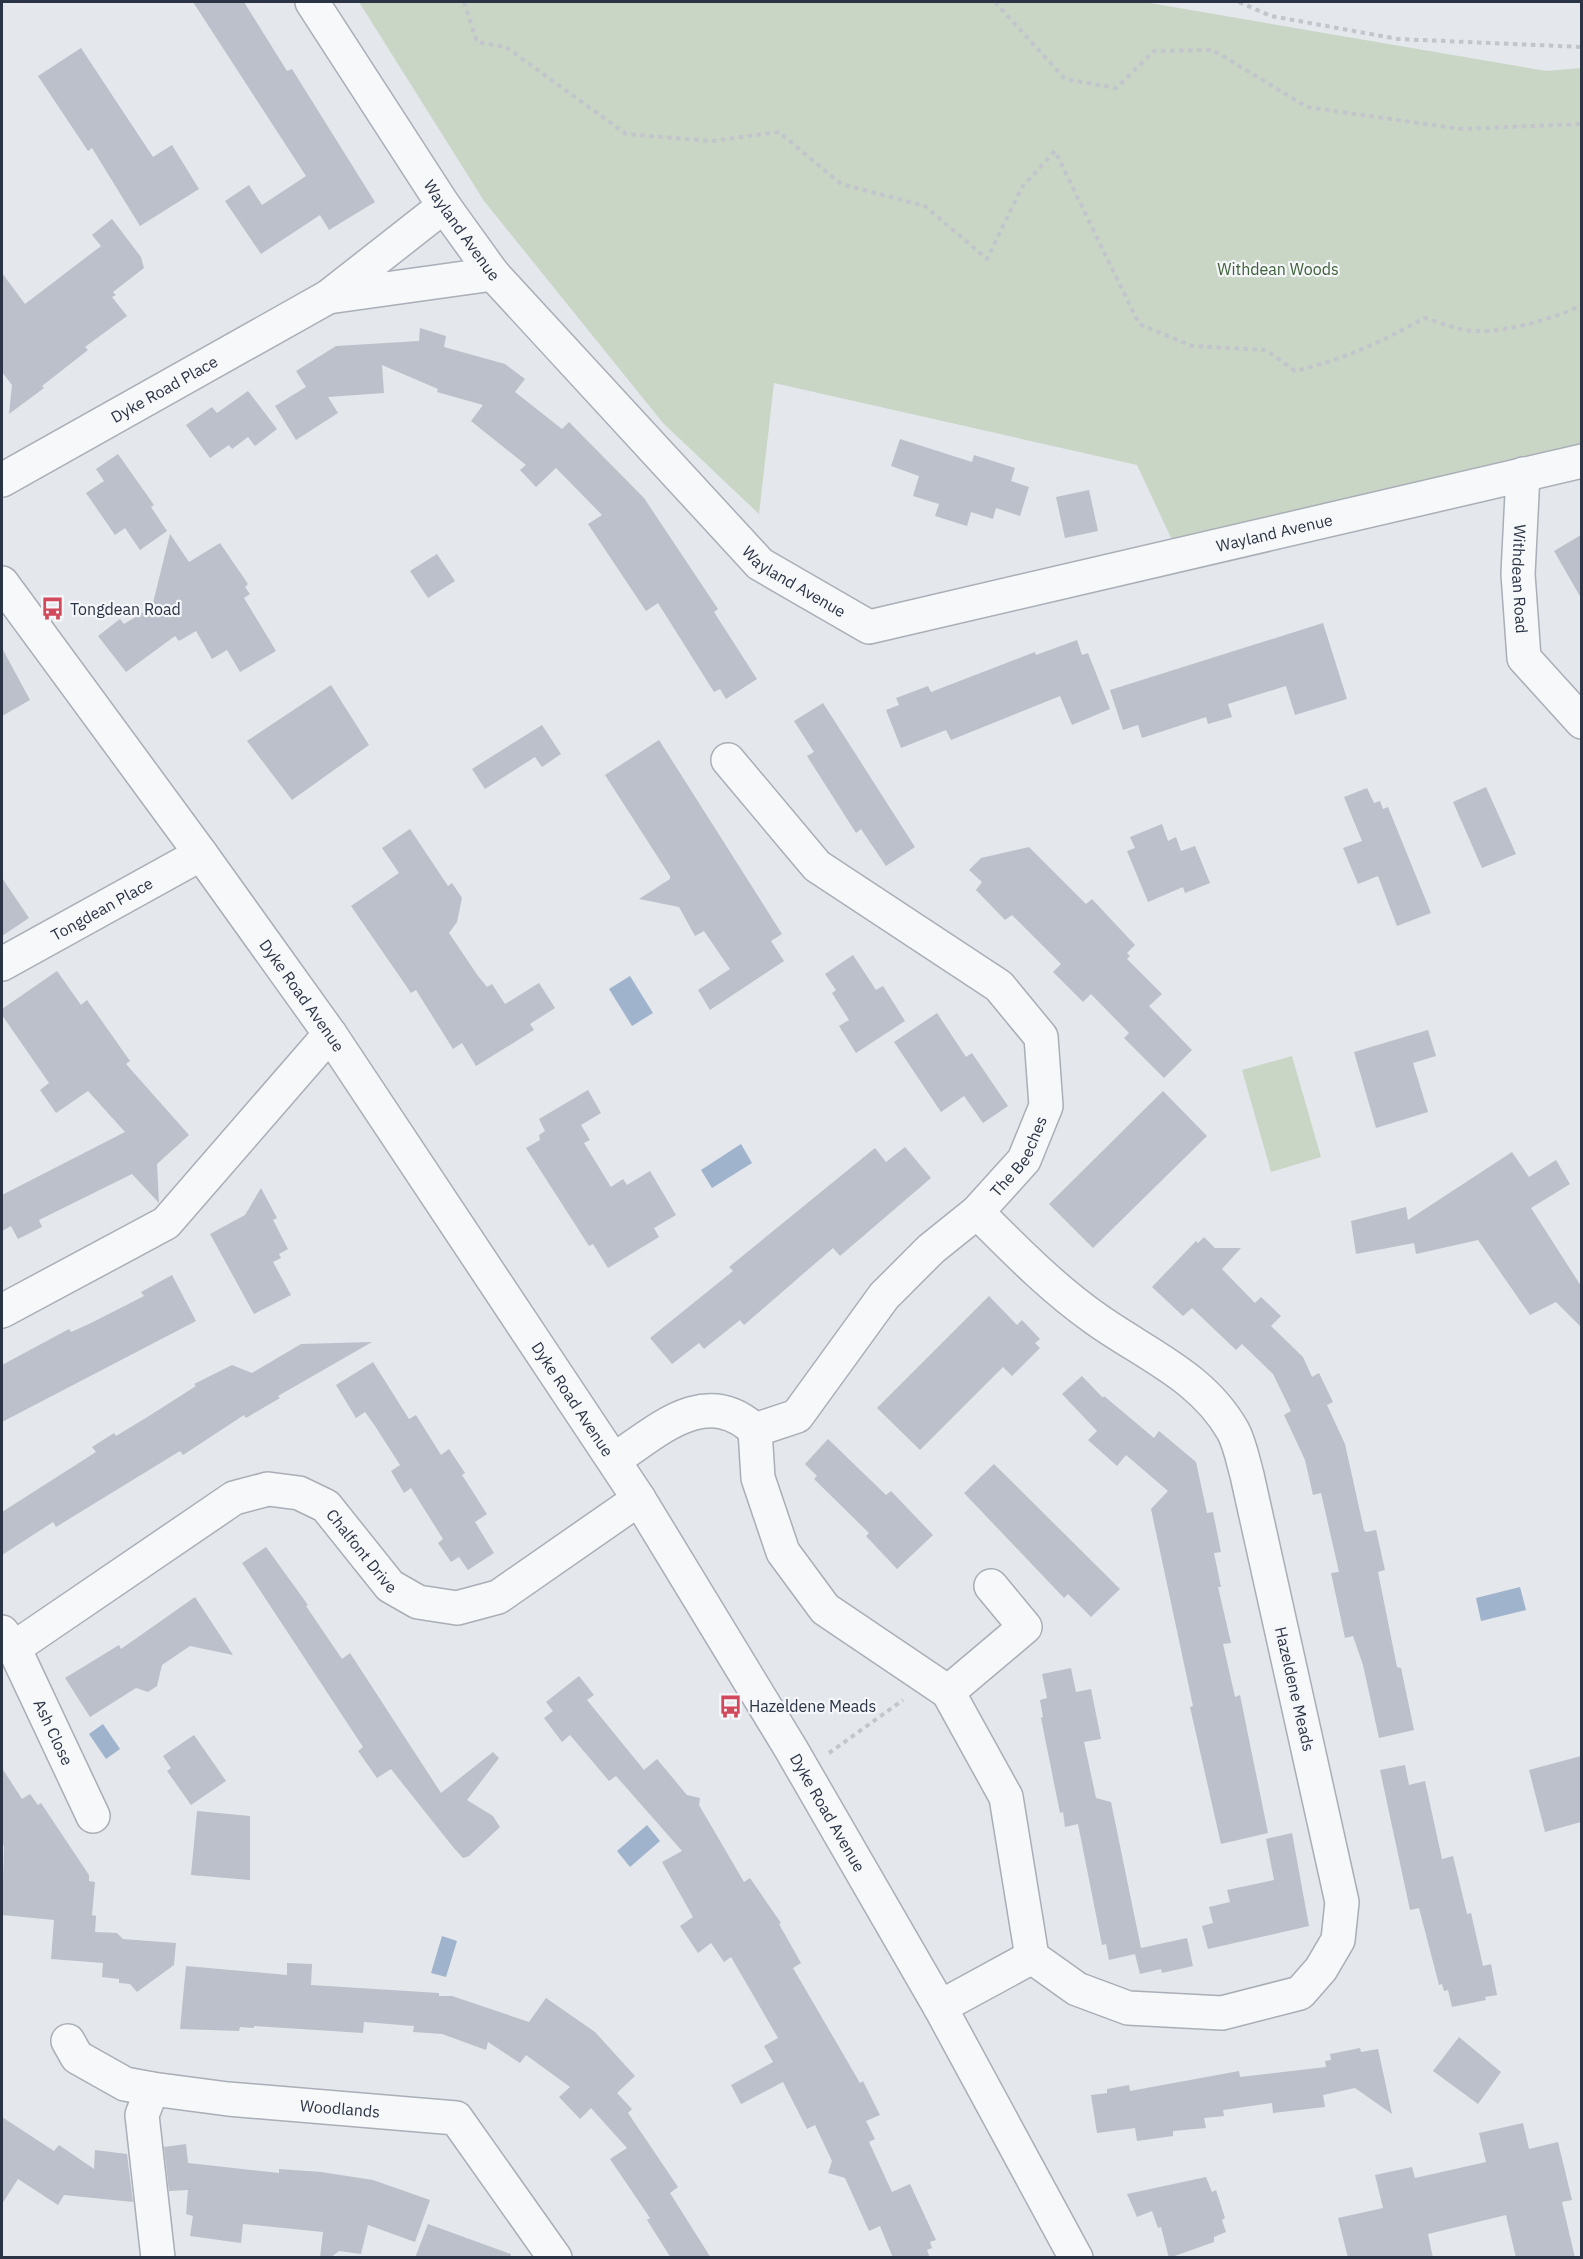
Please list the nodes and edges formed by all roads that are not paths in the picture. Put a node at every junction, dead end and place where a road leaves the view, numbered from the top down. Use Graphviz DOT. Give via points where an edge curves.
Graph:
graph roads {
  1 [pos="312,2"];
  2 [pos="444,206"];
  3 [pos="493,274"];
  4 [pos="327,297"];
  5 [pos="1581,461"];
  6 [pos="1523,474"];
  7 [pos="2,480"];
  8 [pos="2,583"];
  9 [pos="1581,722"];
  10 [pos="728,760"];
  11 [pos="201,854"];
  12 [pos="2,964"];
  13 [pos="330,1034"];
  14 [pos="977,1212"];
  15 [pos="2,1311"];
  16 [pos="755,1430"];
  17 [pos="614,1460"];
  18 [pos="639,1499"];
  19 [pos="990,1586"];
  20 [pos="8,1640"];
  21 [pos="938,1686"];
  22 [pos="93,1816"];
  23 [pos="1032,1957"];
  24 [pos="940,2007"];
  25 [pos="68,2041"];
  26 [pos="152,2089"];
  27 [pos="158,2258"];
  28 [pos="555,2258"];
  29 [pos="1076,2258"];
  1 -- 2 [label="street, Wayland Avenue"];
  2 -- 3 [label="street, Wayland Avenue"];
  2 -- 4 [label="street"];
  3 -- 4 [label="street"];
  3 -- 6 [label="street, Wayland Avenue" via="760,564 869,627"];
  4 -- 7 [label="street, Dyke Road Place"];
  5 -- 6 [label="street"];
  6 -- 9 [label="street, Withdean Road" via="1518,574 1524,658"];
  8 -- 11 [label="street, Dyke Road Avenue"];
  10 -- 14 [label="street, The Beeches" via="817,866 999,986 1041,1037 1046,1106 1023,1160"];
  11 -- 12 [label="street, Tongdean Place"];
  11 -- 13 [label="street, Dyke Road Avenue"];
  13 -- 15 [label="street" via="166,1223"];
  13 -- 17 [label="street, Dyke Road Avenue"];
  14 -- 16 [label="street, The Beeches" via="931,1249 884,1296 797,1416"];
  14 -- 23 [label="street, Hazeldene Meads" via="1041,1276 1096,1319 1157,1356 1205,1392 1233,1432 1248,1475 1342,1902 1338,1940 1321,1969 1300,1993 1222,2013 1128,2008 1077,1989"];
  16 -- 17 [label="street" via="742,1418 724,1410 699,1410 677,1419"];
  16 -- 21 [label="street" via="758,1478 783,1552 825,1609"];
  17 -- 18 [label="street, Dyke Road Avenue"];
  18 -- 20 [label="street, Chalfont Drive" via="498,1597 457,1608 418,1602 390,1586 326,1506 299,1493 268,1489 234,1498"];
  18 -- 24 [label="street, Dyke Road Avenue"];
  19 -- 21 [label="street" via="1025,1627"];
  20 -- 22 [label="street, Ash Close"];
  21 -- 23 [label="street" via="1006,1797"];
  23 -- 24 [label="street"];
  24 -- 29 [label="street, Dyke Road Avenue"];
  25 -- 26 [label="street, Woodlands" via="77,2057 125,2084"];
  26 -- 27 [label="street" via="142,2115"];
  26 -- 28 [label="street, Woodlands" via="456,2118"];
}
